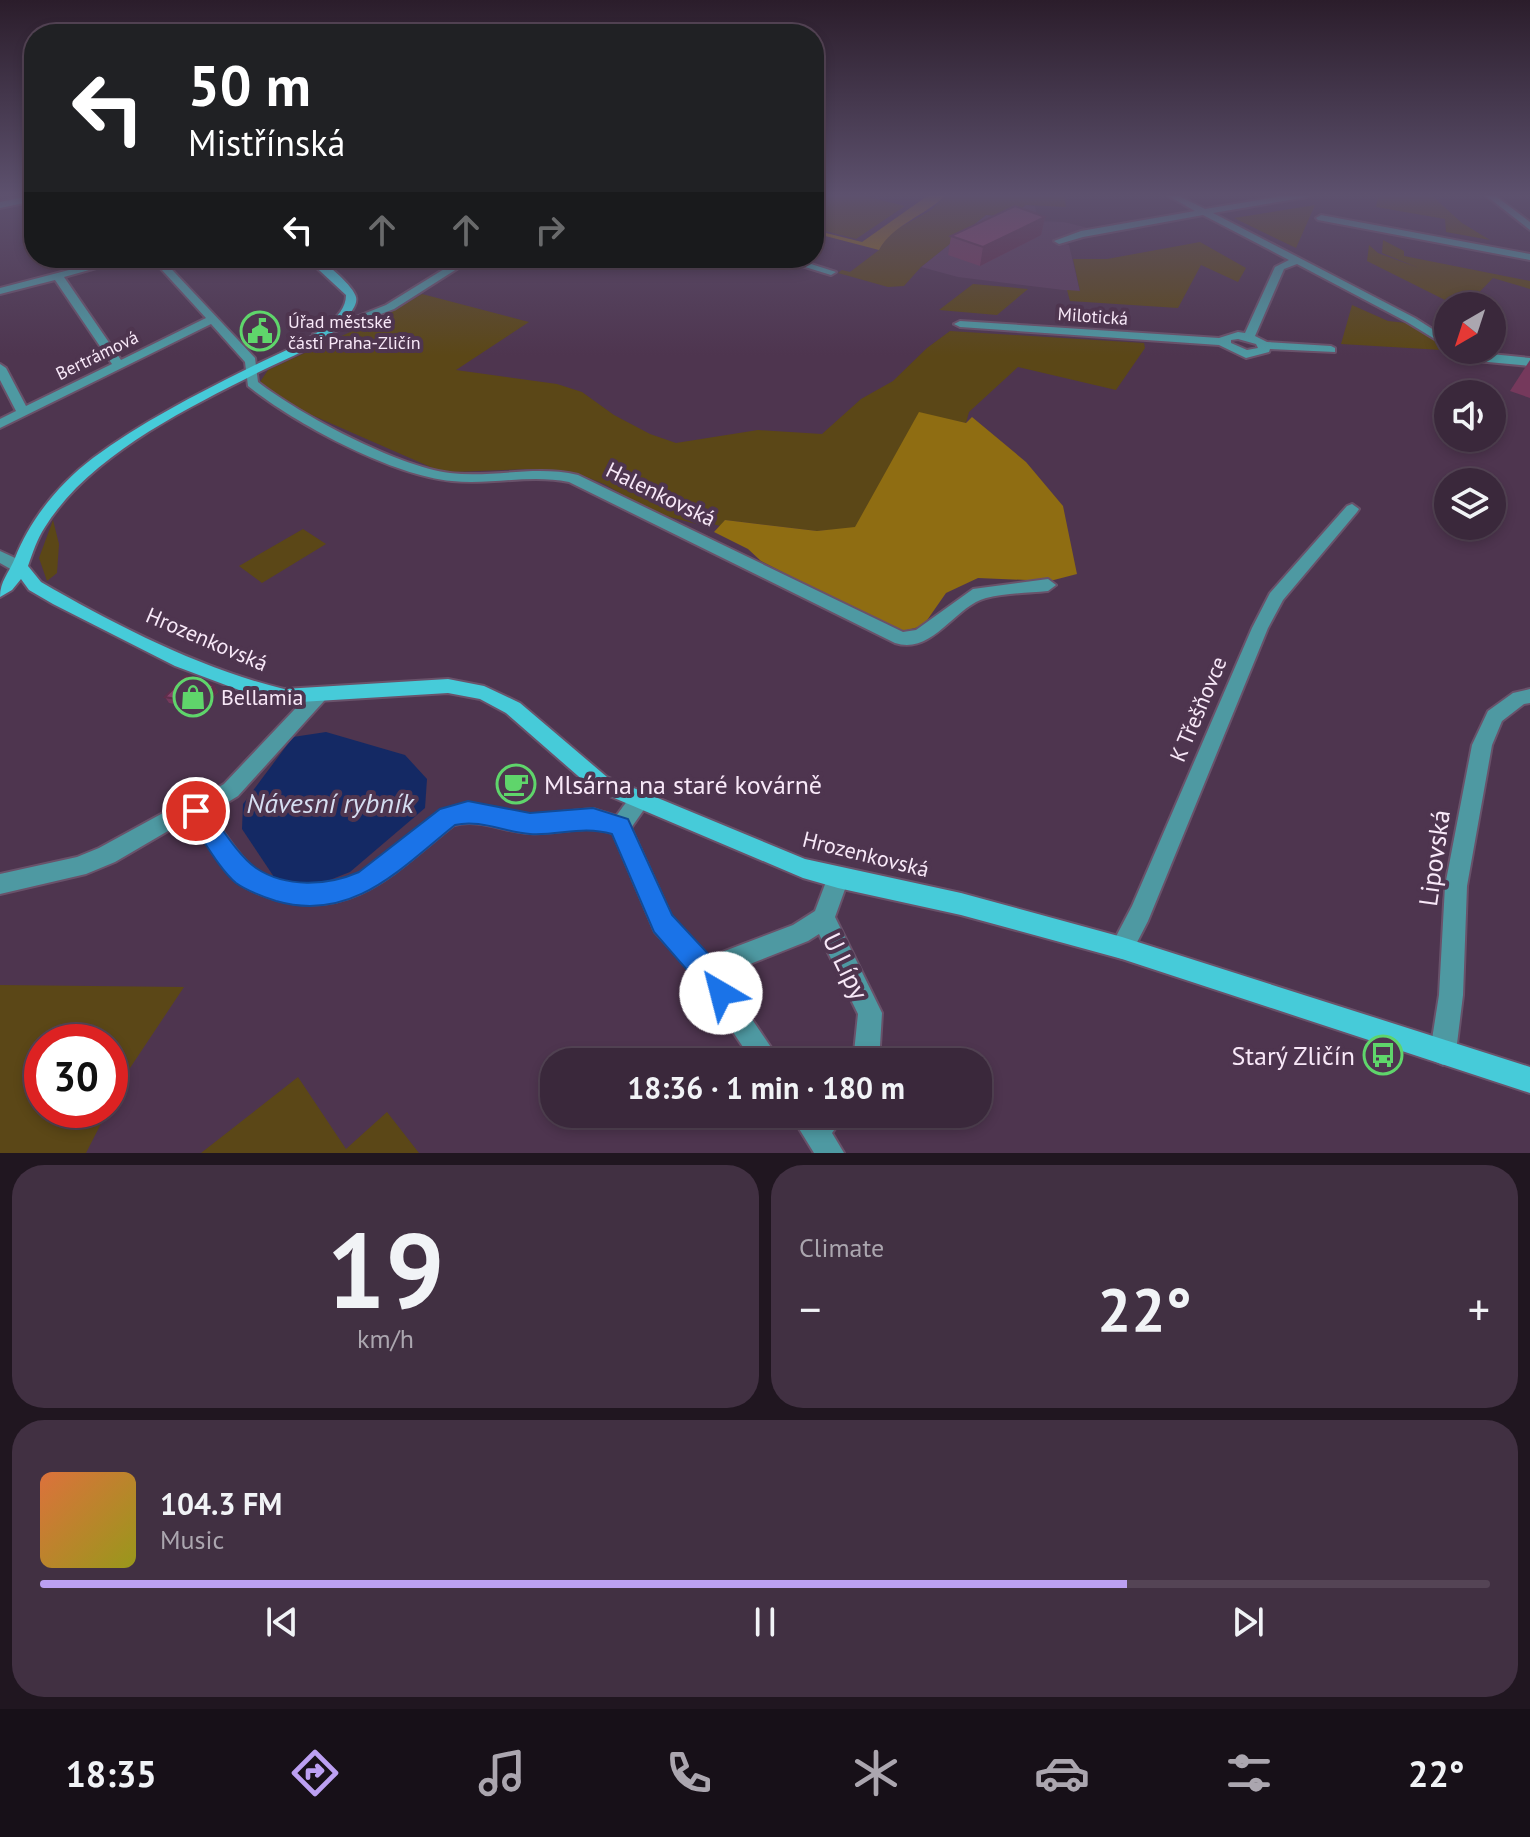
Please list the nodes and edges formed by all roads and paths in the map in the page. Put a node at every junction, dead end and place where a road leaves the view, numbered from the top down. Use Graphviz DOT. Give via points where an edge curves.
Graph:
graph roads {
  1 [pos="1272,248"];
  2 [pos="1481,248"];
  3 [pos="1530,257"];
  4 [pos="1297,261"];
  5 [pos="89,268"];
  6 [pos="165,268"];
  7 [pos="323,268"];
  8 [pos="453,268"];
  9 [pos="817,268"];
  10 [pos="831,272"];
  11 [pos="58,276"];
  12 [pos="0,291"];
  13 [pos="211,320"];
  14 [pos="960,324"];
  15 [pos="319,334"];
  16 [pos="1434,335"];
  17 [pos="1249,337"];
  18 [pos="1223,342"];
  19 [pos="1264,345"];
  20 [pos="1331,350"];
  21 [pos="1506,360"];
  22 [pos="1530,362"];
  23 [pos="118,365"];
  24 [pos="0,368"];
  25 [pos="249,372"];
  26 [pos="23,412"];
  27 [pos="0,424"];
  28 [pos="1352,509"];
  29 [pos="0,556"];
  30 [pos="20,567"];
  31 [pos="1048,585"];
  32 [pos="0,591"];
  33 [pos="318,696"];
  34 [pos="1530,696"];
  35 [pos="640,801"];
  36 [pos="196,811"];
  37 [pos="620,826"];
  38 [pos="838,878"];
  39 [pos="0,884"];
  40 [pos="823,918"];
  41 [pos="1122,948"];
  42 [pos="705,970"];
  43 [pos="758,1048"];
  44 [pos="867,1048"];
  45 [pos="1443,1052"];
  46 [pos="1530,1080"];
  1 -- 4 [label="street"];
  2 -- 3 [label="street"];
  4 -- 16 [label="street"];
  4 -- 17 [label="street" via="1280,267"];
  5 -- 11 [label="street"];
  6 -- 13 [label="street"];
  7 -- 15 [label="street" via="345,286 351,299 345,314"];
  8 -- 15 [label="street" via="390,307"];
  9 -- 10 [label="street"];
  11 -- 12 [label="street"];
  11 -- 23 [label="street"];
  13 -- 23 [label="street, Bertrámová"];
  13 -- 25 [label="street, Halenkovská" via="251,361"];
  14 -- 18 [label="street, Milotická"];
  15 -- 25 [label="street"];
  17 -- 18 [label="street, Milotická" via="1233,335"];
  17 -- 19 [label="street, Milotická"];
  18 -- 19 [label="street, Milotická" via="1233,351 1252,354 1262,353"];
  19 -- 20 [label="street, Milotická"];
  21 -- 22 [label="street"];
  23 -- 26 [label="street, Bertrámová"];
  24 -- 26 [label="street"];
  25 -- 30 [label="street" via="84,473 38,527"];
  25 -- 31 [label="street, Halenkovská" via="252,383 293,413 419,469 452,478 552,474 591,485 894,637 915,638 979,593"];
  26 -- 27 [label="street, Bertrámová"];
  28 -- 41 [label="street, K Třešňovce" via="1276,597"];
  29 -- 30 [label="street"];
  30 -- 32 [label="street"];
  30 -- 33 [label="street, Hrozenkovská" via="35,586 181,661 255,689"];
  33 -- 35 [label="street, Hrozenkovská" via="448,686 484,693 513,708 600,783"];
  33 -- 36 [label="street" via="231,790"];
  34 -- 45 [label="street, Lipovská" via="1495,716 1482,745 1456,886"];
  35 -- 37 [label="street"];
  35 -- 38 [label="street, Hrozenkovská"];
  36 -- 37 [label="street" via="245,875 298,895 345,891 367,881 448,817 468,812 530,824 593,818"];
  36 -- 39 [label="street" via="181,813 78,867"];
  37 -- 42 [label="street" via="663,924"];
  38 -- 40 [label="street, U Lípy"];
  38 -- 41 [label="street, Hrozenkovská" via="961,904"];
  40 -- 42 [label="street, U Lípy" via="800,933"];
  40 -- 44 [label="street, U Lípy" via="870,1013"];
  41 -- 45 [label="street, Hrozenkovská"];
  42 -- 43 [label="street"];
  45 -- 46 [label="street, Hrozenkovská"];
}
